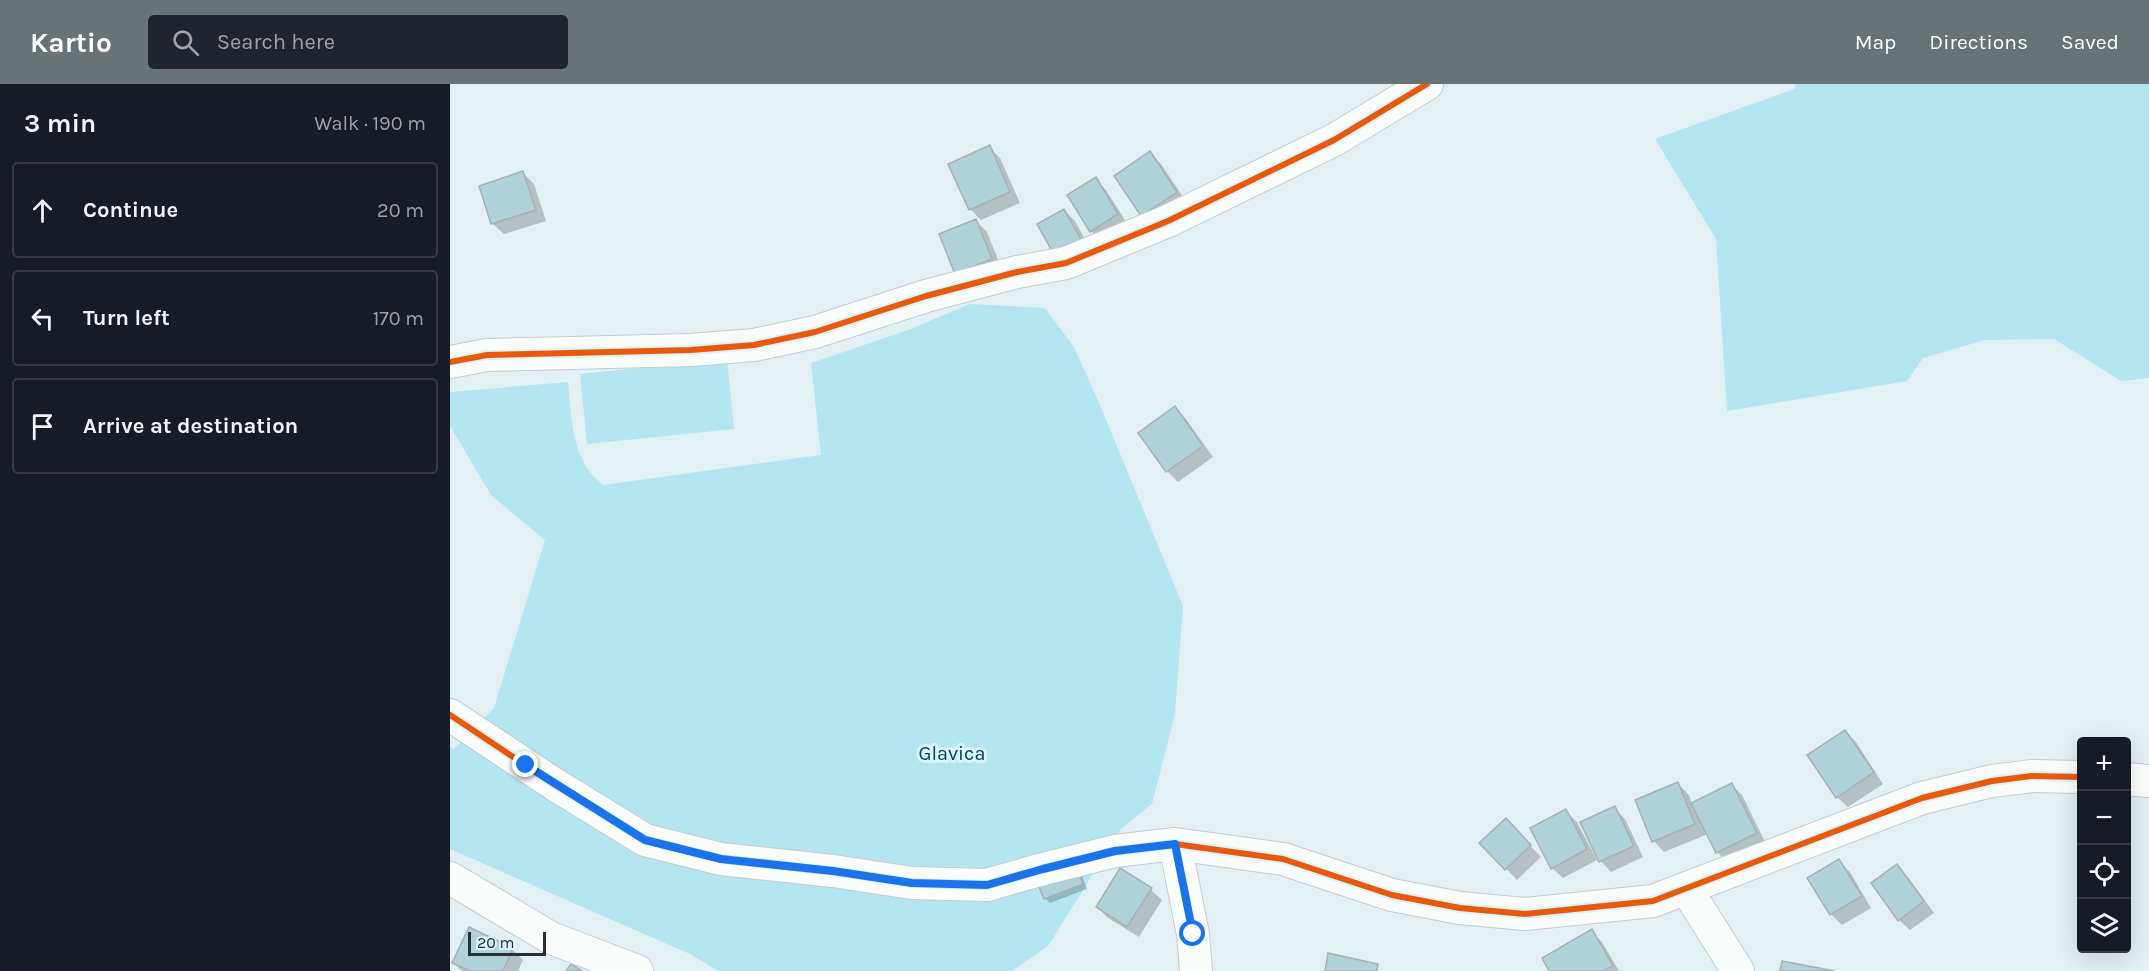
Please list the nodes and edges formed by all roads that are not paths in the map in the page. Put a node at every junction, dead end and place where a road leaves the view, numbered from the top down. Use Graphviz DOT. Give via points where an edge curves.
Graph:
graph roads {
  1 [pos="1427,84"];
  2 [pos="450,362"];
  3 [pos="450,715"];
  4 [pos="2077,777"];
  5 [pos="2131,779"];
  6 [pos="2149,781"];
  7 [pos="1175,844"];
  8 [pos="450,878"];
  9 [pos="1687,890"];
  10 [pos="637,971"];
  11 [pos="1196,971"];
  12 [pos="1738,971"];
  1 -- 2 [label="street" via="1334,140 1168,221 1066,263 926,296 815,333 754,345 487,355"];
  3 -- 7 [label="street" via="645,840 721,859 912,883 987,885 1115,851"];
  4 -- 9 [label="street" via="2032,776 1992,781 1922,798"];
  5 -- 6 [label="street"];
  7 -- 9 [label="street" via="1283,860 1392,895 1461,908 1525,914 1653,901"];
  7 -- 11 [label="street" via="1193,934"];
  8 -- 10 [label="street" via="551,938"];
  9 -- 12 [label="street"];
}
